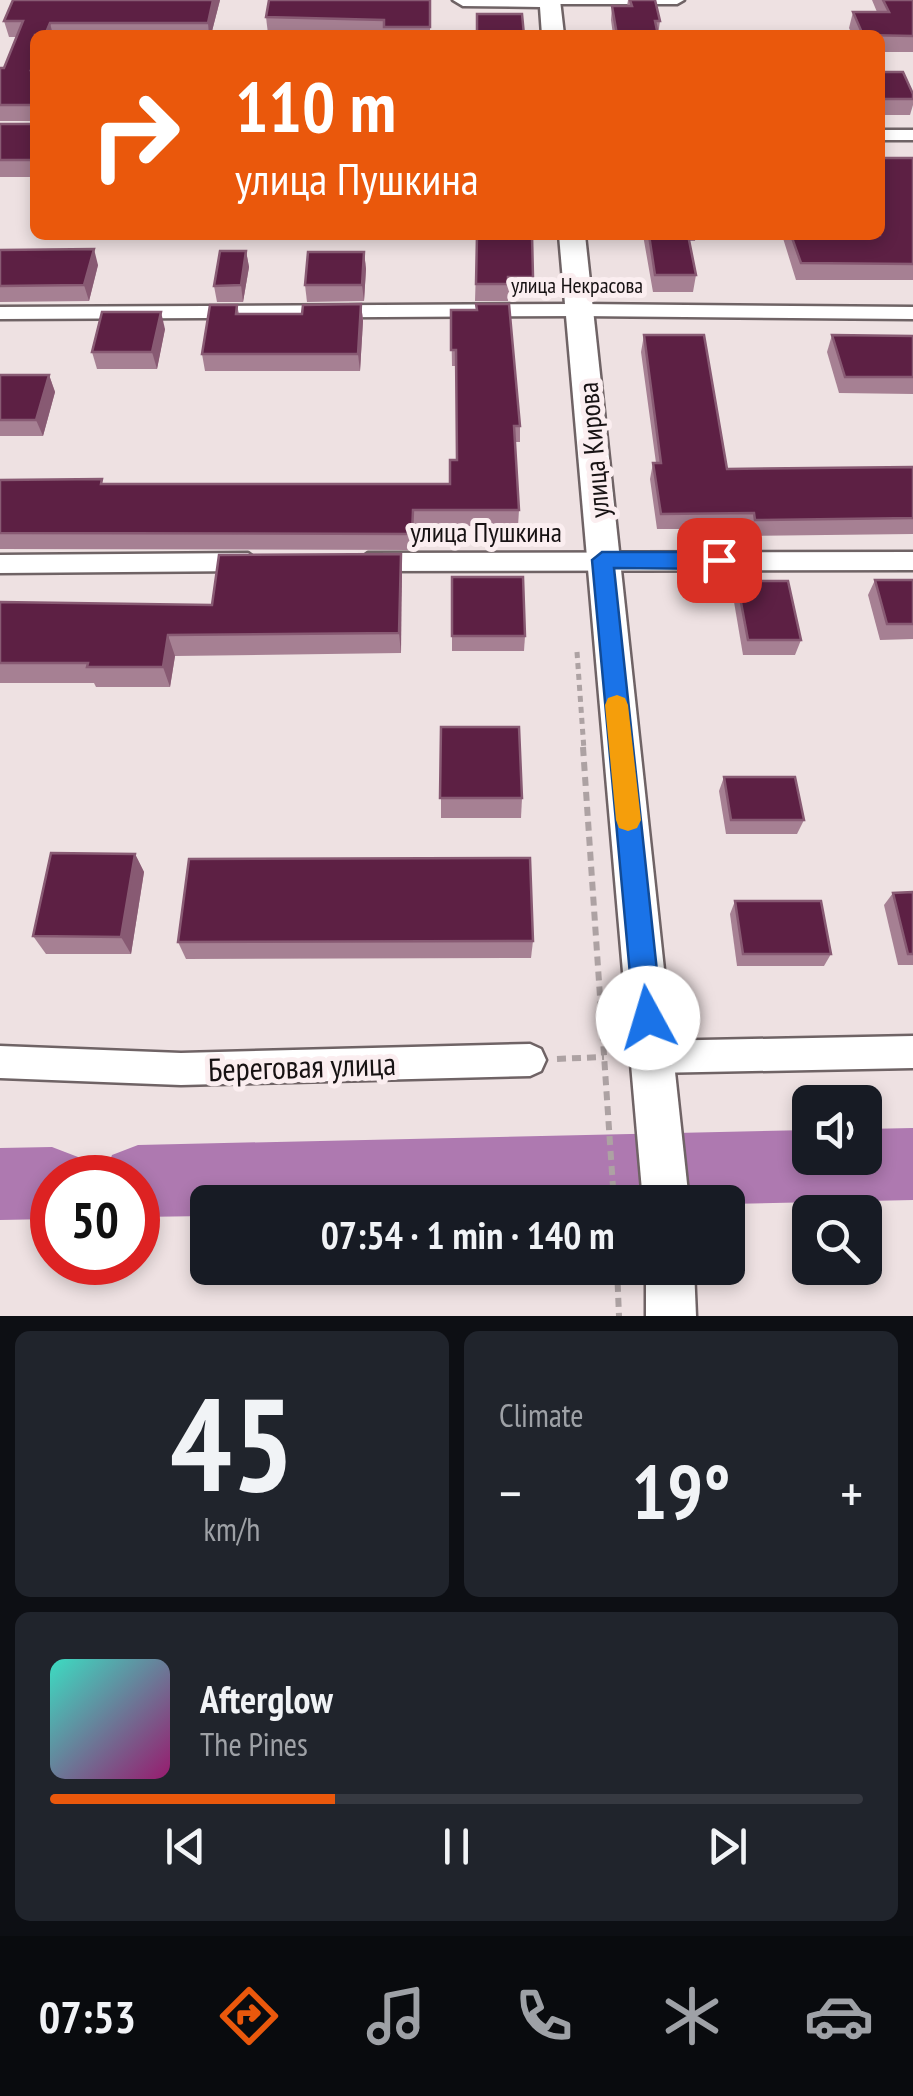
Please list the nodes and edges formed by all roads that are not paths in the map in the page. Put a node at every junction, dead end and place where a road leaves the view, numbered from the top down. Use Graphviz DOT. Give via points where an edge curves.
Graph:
graph roads {
  1 [pos="463,0"];
  2 [pos="550,0"];
  3 [pos="677,0"];
  4 [pos="553,30"];
  5 [pos="885,135"];
  6 [pos="913,135"];
  7 [pos="573,240"];
  8 [pos="580,310"];
  9 [pos="0,312"];
  10 [pos="913,313"];
  11 [pos="602,560"];
  12 [pos="913,561"];
  13 [pos="275,562"];
  14 [pos="334,562"];
  15 [pos="0,564"];
  16 [pos="913,1052"];
  17 [pos="652,1056"];
  18 [pos="530,1060"];
  19 [pos="0,1062"];
  20 [pos="664,1185"];
  21 [pos="670,1285"];
  22 [pos="671,1316"];
  1 -- 2 [label="main road"];
  2 -- 3 [label="street"];
  2 -- 4 [label="main road"];
  5 -- 6 [label="street"];
  7 -- 8 [label="main road, улица Кирова"];
  8 -- 9 [label="street, улица Некрасова"];
  8 -- 10 [label="street, улица Некрасова"];
  8 -- 11 [label="main road, улица Кирова"];
  11 -- 12 [label="street, улица Пушкина"];
  11 -- 14 [label="street, улица Пушкина"];
  11 -- 17 [label="main road, улица Кирова"];
  13 -- 15 [label="street"];
  16 -- 17 [label="street"];
  17 -- 20 [label="main road, улица Кирова"];
  18 -- 19 [label="street, Береговая улица" via="181,1069"];
  21 -- 22 [label="main road"];
}
